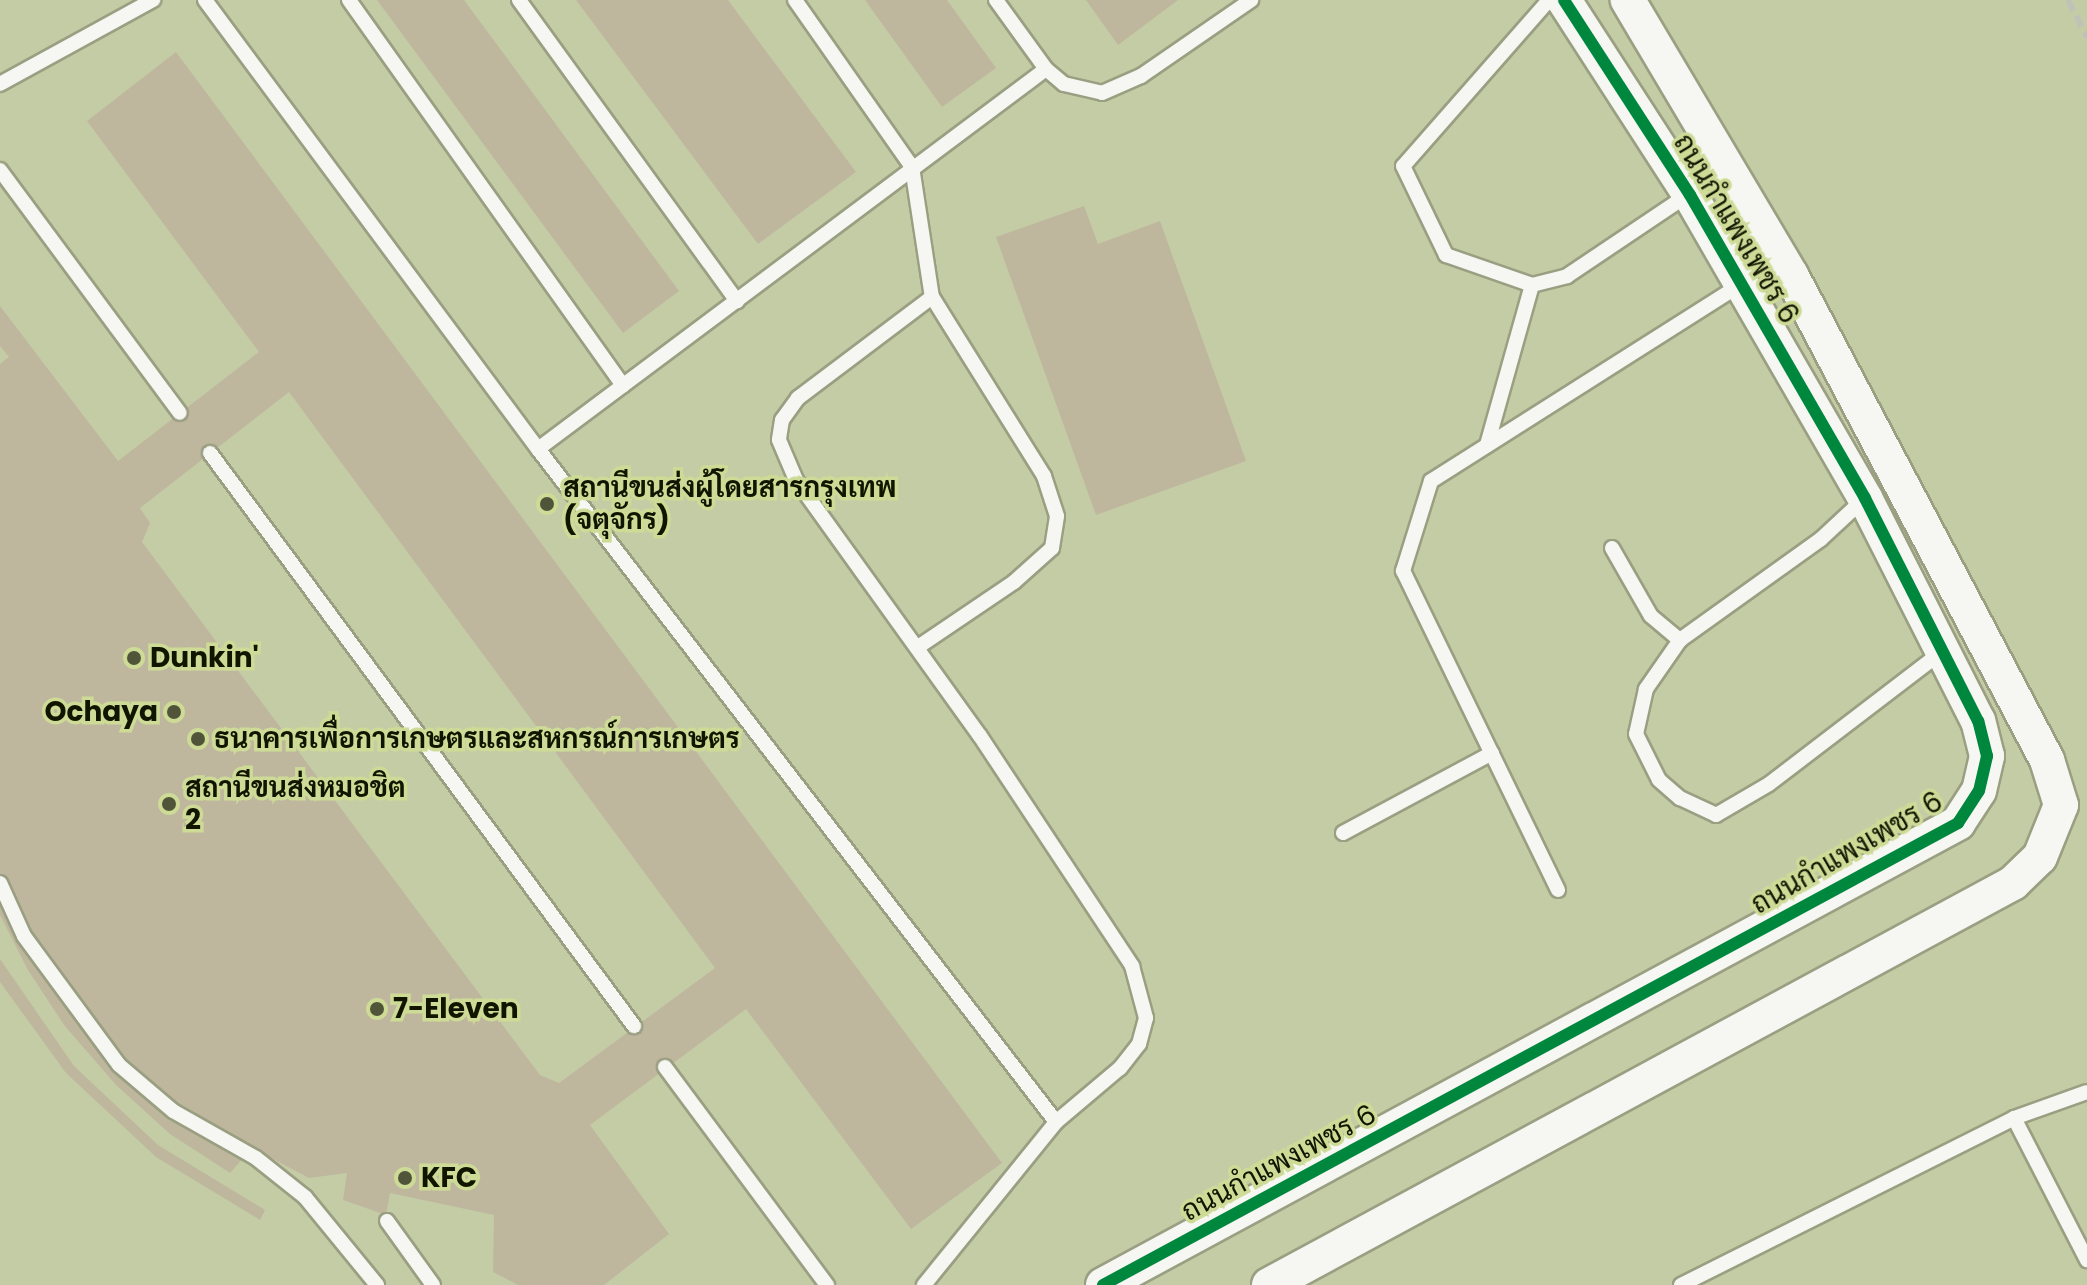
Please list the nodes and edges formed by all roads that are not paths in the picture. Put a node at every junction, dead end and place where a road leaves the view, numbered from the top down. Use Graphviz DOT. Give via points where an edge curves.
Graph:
graph roads {
  1 [pos="153,0"];
  2 [pos="205,0"];
  3 [pos="349,0"];
  4 [pos="519,0"];
  5 [pos="795,0"];
  6 [pos="996,0"];
  7 [pos="1251,0"];
  8 [pos="1549,0"];
  9 [pos="1564,0"];
  10 [pos="1628,0"];
  11 [pos="1046,69"];
  12 [pos="0,84"];
  13 [pos="912,167"];
  14 [pos="1728,168"];
  15 [pos="0,170"];
  16 [pos="1690,195"];
  17 [pos="1743,284"];
  18 [pos="1532,285"];
  19 [pos="932,297"];
  20 [pos="737,301"];
  21 [pos="623,385"];
  22 [pos="180,413"];
  23 [pos="1487,445"];
  24 [pos="538,449"];
  25 [pos="210,453"];
  26 [pos="1865,498"];
  27 [pos="1612,548"];
  28 [pos="1680,640"];
  29 [pos="918,647"];
  30 [pos="1944,649"];
  31 [pos="1492,753"];
  32 [pos="1343,833"];
  33 [pos="0,883"];
  34 [pos="1558,890"];
  35 [pos="634,1026"];
  36 [pos="665,1067"];
  37 [pos="2087,1092"];
  38 [pos="2014,1118"];
  39 [pos="1056,1122"];
  40 [pos="387,1221"];
  41 [pos="2087,1260"];
  42 [pos="377,1285"];
  43 [pos="433,1285"];
  44 [pos="827,1285"];
  45 [pos="924,1285"];
  46 [pos="1103,1285"];
  47 [pos="1269,1285"];
  48 [pos="1681,1285"];
  1 -- 12 [label="lane"];
  2 -- 24 [label="lane"];
  3 -- 21 [label="lane"];
  4 -- 20 [label="lane"];
  5 -- 13 [label="lane"];
  6 -- 11 [label="lane"];
  7 -- 11 [label="lane" via="1122,87 1083,91"];
  8 -- 18 [label="lane" via="1403,166 1446,255"];
  9 -- 16 [label="street, ถนนกำแพงเพชร 6"];
  10 -- 14 [label="street, ถนนกำแพงเพชร 6"];
  11 -- 13 [label="lane"];
  13 -- 19 [label="lane"];
  13 -- 20 [label="lane"];
  14 -- 16 [label="lane"];
  14 -- 47 [label="street, ถนนกำแพงเพชร 6" via="1791,275 2047,760 2061,805 2040,857 2013,883 1942,925"];
  15 -- 22 [label="lane"];
  16 -- 17 [label="street, ถนนกำแพงเพชร 6"];
  16 -- 18 [label="lane" via="1567,276"];
  17 -- 23 [label="lane"];
  17 -- 26 [label="street, ถนนกำแพงเพชร 6"];
  18 -- 23 [label="lane"];
  19 -- 29 [label="lane" via="1044,476 1057,516 1052,548 1014,582"];
  19 -- 29 [label="lane" via="798,398 782,420 779,440 796,480"];
  20 -- 21 [label="lane"];
  21 -- 24 [label="lane"];
  23 -- 31 [label="lane" via="1431,481 1403,571"];
  24 -- 39 [label="lane"];
  25 -- 35 [label="lane"];
  26 -- 28 [label="lane" via="1821,539"];
  26 -- 30 [label="street, ถนนกำแพงเพชร 6"];
  27 -- 28 [label="lane" via="1651,616"];
  28 -- 30 [label="lane" via="1646,689 1636,734 1659,780 1680,798 1716,815 1769,784"];
  29 -- 39 [label="lane" via="1132,966 1146,1018 1139,1044 1120,1068"];
  30 -- 46 [label="street, ถนนกำแพงเพชร 6" via="1978,721 1987,756 1979,791 1958,823"];
  31 -- 32 [label="lane"];
  31 -- 34 [label="lane"];
  33 -- 42 [label="lane" via="24,936 119,1065 173,1111 256,1158 305,1197"];
  36 -- 44 [label="lane"];
  37 -- 38 [label="lane"];
  38 -- 41 [label="lane"];
  38 -- 48 [label="lane"];
  39 -- 45 [label="lane"];
  40 -- 43 [label="lane"];
}
